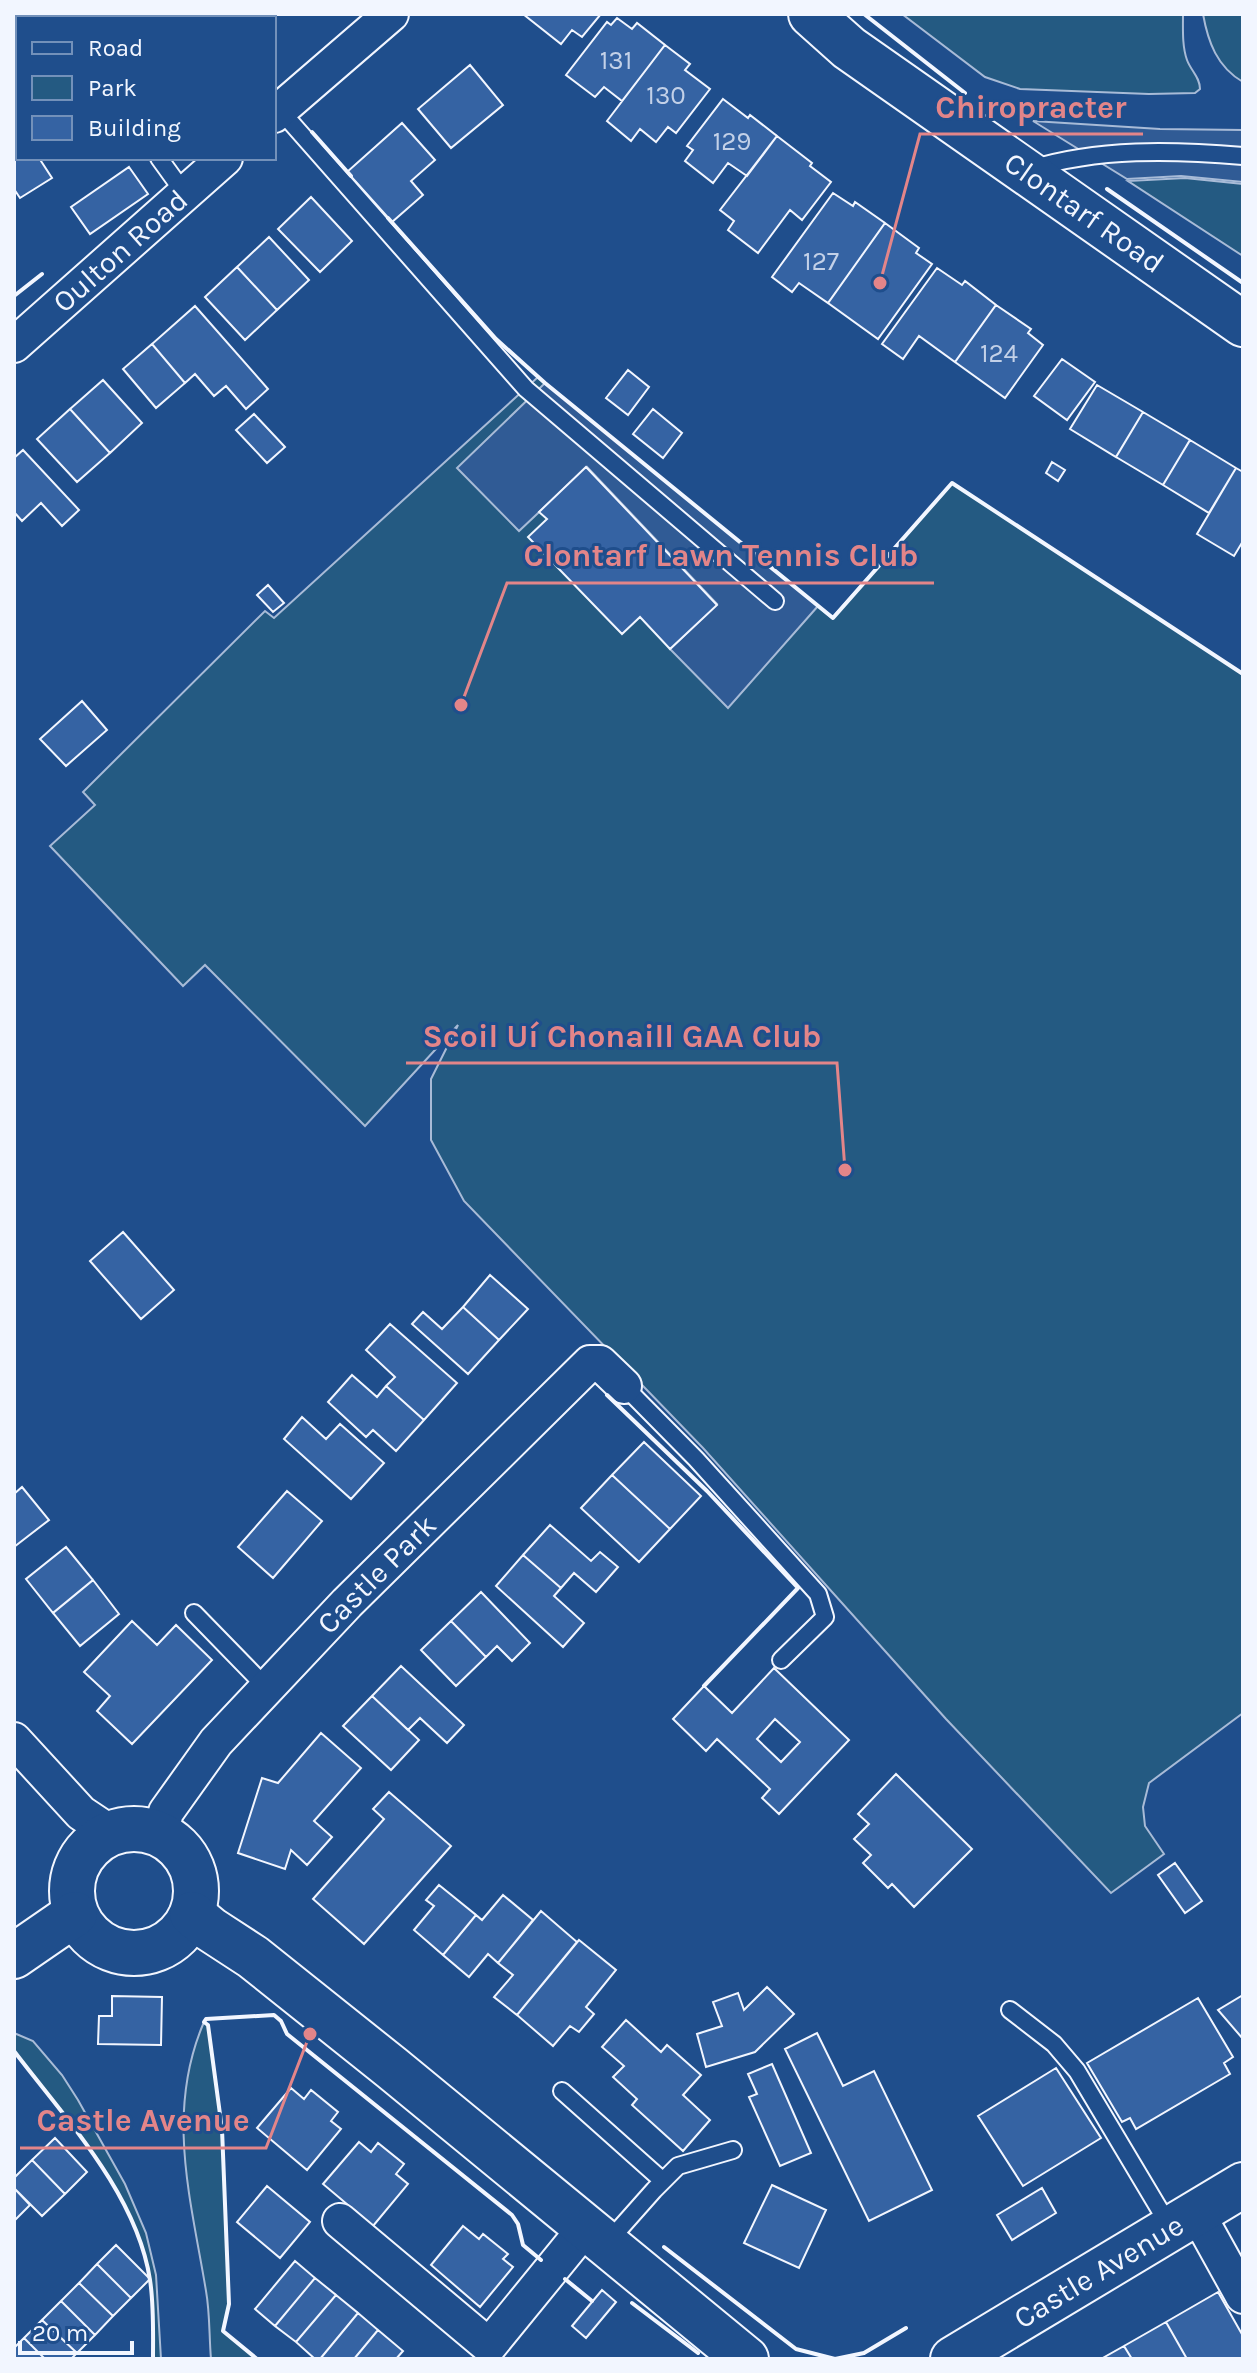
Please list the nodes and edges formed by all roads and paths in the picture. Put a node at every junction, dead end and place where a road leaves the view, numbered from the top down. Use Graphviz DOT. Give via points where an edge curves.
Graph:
graph roads {
  1 [pos="391,14"];
  2 [pos="811,14"];
  3 [pos="277,112"];
  4 [pos="1243,156"];
  5 [pos="160,160"];
  6 [pos="223,160"];
  7 [pos="1025,170"];
  8 [pos="185,194"];
  9 [pos="1243,324"];
  10 [pos="14,345"];
  11 [pos="775,601"];
  12 [pos="624,1386"];
  13 [pos="194,1613"];
  14 [pos="781,1660"];
  15 [pos="267,1688"];
  16 [pos="14,1740"];
  17 [pos="111,1833"];
  18 [pos="160,1835"];
  19 [pos="75,1914"];
  20 [pos="192,1914"];
  21 [pos="14,1956"];
  22 [pos="1010,2010"];
  23 [pos="562,2091"];
  24 [pos="733,2150"];
  25 [pos="663,2181"];
  26 [pos="1243,2185"];
  27 [pos="1184,2220"];
  28 [pos="340,2221"];
  29 [pos="596,2236"];
  30 [pos="1243,2296"];
  31 [pos="491,2352"];
  32 [pos="746,2359"];
  33 [pos="953,2359"];
  1 -- 3 [label="street"];
  2 -- 7 [label="street, Clontarf Road" via="849,48"];
  3 -- 11 [label="lane" via="526,389"];
  4 -- 7 [label="lane" via="1115,154 1075,157"];
  5 -- 8 [label="lane"];
  6 -- 8 [label="street, Oulton Road"];
  7 -- 9 [label="street, Clontarf Road"];
  8 -- 10 [label="street, Oulton Road"];
  12 -- 14 [label="lane" via="818,1594 825,1617"];
  12 -- 15 [label="street, Castle Park" via="600,1363 590,1363"];
  13 -- 15 [label="lane"];
  15 -- 18 [label="street, Castle Park" via="216,1742 166,1812"];
  16 -- 17 [label="street" via="81,1813"];
  17 -- 18 [label="street" via="139,1829"];
  17 -- 19 [label="street" via="84,1853 76,1868"];
  18 -- 20 [label="street" via="185,1855 193,1872"];
  19 -- 20 [label="street" via="99,1943 129,1953 167,1944"];
  19 -- 21 [label="street"];
  20 -- 29 [label="street" via="276,1975"];
  22 -- 27 [label="lane" via="1054,2044 1077,2071"];
  23 -- 25 [label="lane"];
  24 -- 25 [label="lane" via="678,2166"];
  25 -- 29 [label="lane"];
  26 -- 27 [label="street, Castle Avenue"];
  27 -- 30 [label="street"];
  27 -- 33 [label="street, Castle Avenue"];
  28 -- 31 [label="street"];
  29 -- 31 [label="street"];
  29 -- 32 [label="street"];
}
